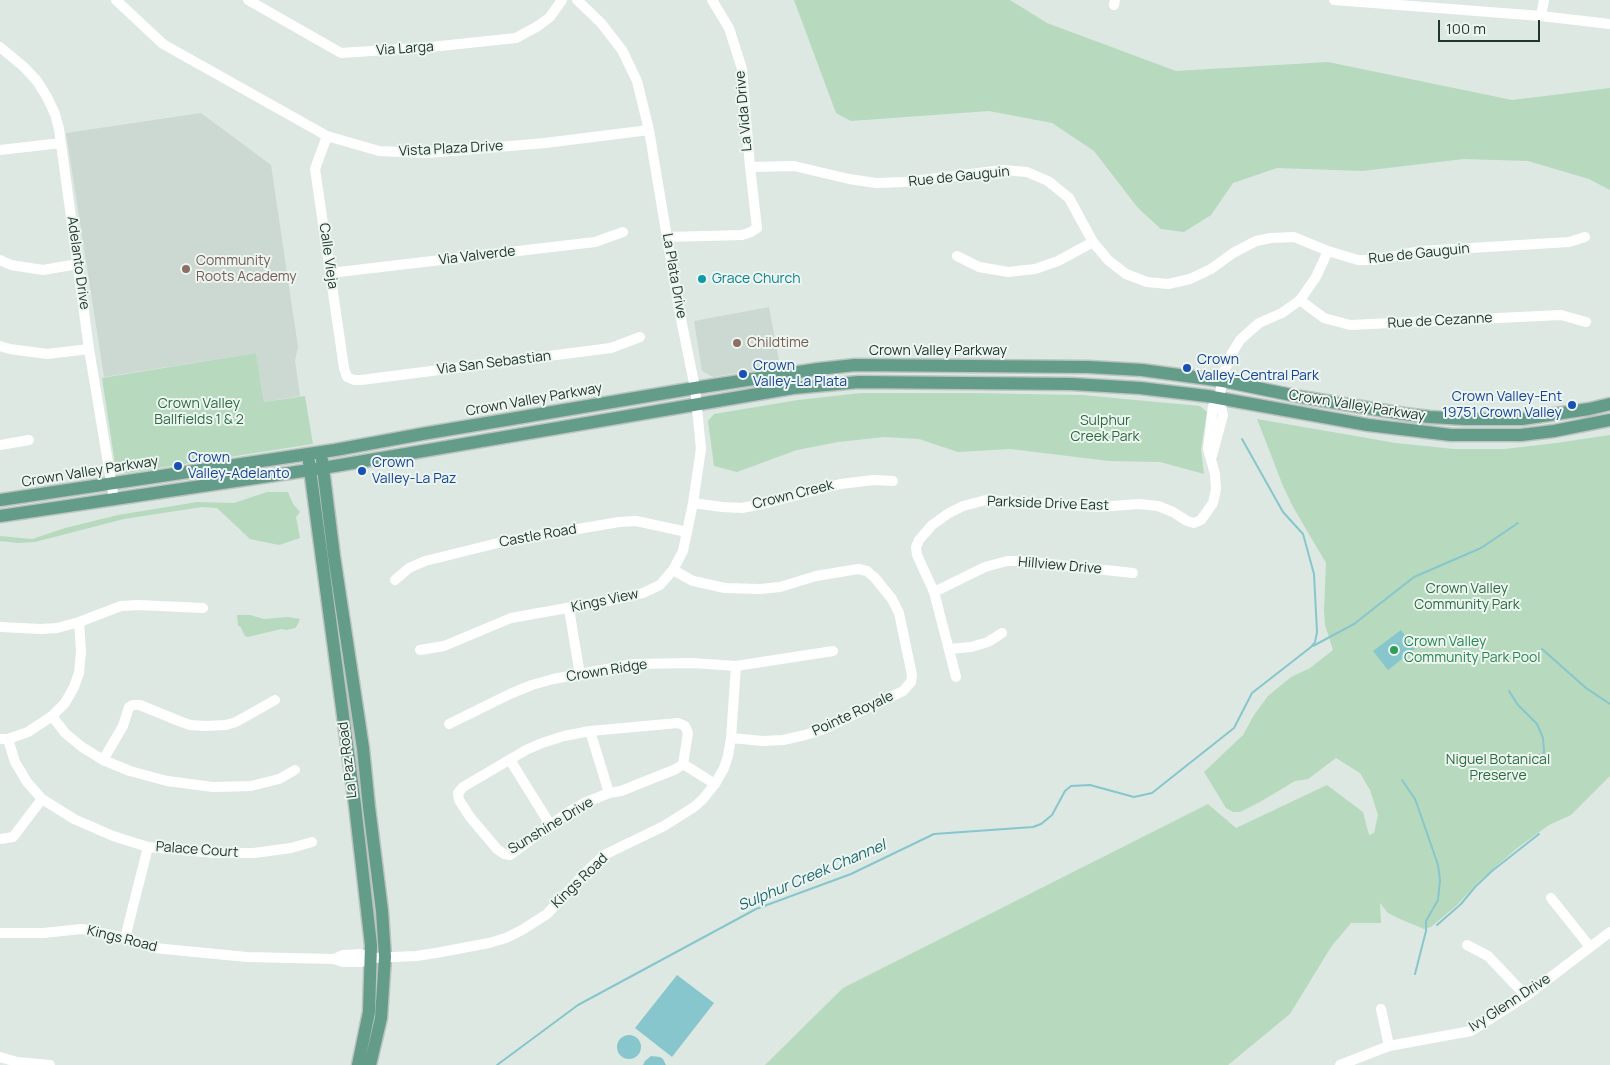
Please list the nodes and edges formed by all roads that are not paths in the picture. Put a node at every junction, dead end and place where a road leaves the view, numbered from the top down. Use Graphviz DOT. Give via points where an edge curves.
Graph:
graph roads {
  1 [pos="116,0"];
  2 [pos="248,0"];
  3 [pos="562,0"];
  4 [pos="577,0"];
  5 [pos="712,0"];
  6 [pos="1334,0"];
  7 [pos="1544,0"];
  8 [pos="1541,16"];
  9 [pos="1610,24"];
  10 [pos="0,47"];
  11 [pos="649,130"];
  12 [pos="326,136"];
  13 [pos="61,143"];
  14 [pos="0,150"];
  15 [pos="750,167"];
  16 [pos="623,232"];
  17 [pos="667,237"];
  18 [pos="1585,237"];
  19 [pos="1093,242"];
  20 [pos="1328,251"];
  21 [pos="957,256"];
  22 [pos="0,260"];
  23 [pos="78,264"];
  24 [pos="330,273"];
  25 [pos="1300,300"];
  26 [pos="1586,322"];
  27 [pos="640,337"];
  28 [pos="0,346"];
  29 [pos="90,349"];
  30 [pos="347,377"];
  31 [pos="1223,381"];
  32 [pos="695,388"];
  33 [pos="1219,398"];
  34 [pos="697,404"];
  35 [pos="1610,404"];
  36 [pos="1610,420"];
  37 [pos="29,440"];
  38 [pos="0,445"];
  39 [pos="314,453"];
  40 [pos="323,468"];
  41 [pos="309,470"];
  42 [pos="893,481"];
  43 [pos="112,483"];
  44 [pos="114,499"];
  45 [pos="0,500"];
  46 [pos="693,503"];
  47 [pos="0,516"];
  48 [pos="687,532"];
  49 [pos="673,570"];
  50 [pos="1133,573"];
  51 [pos="395,580"];
  52 [pos="934,592"];
  53 [pos="202,608"];
  54 [pos="569,609"];
  55 [pos="79,622"];
  56 [pos="0,627"];
  57 [pos="1002,633"];
  58 [pos="950,649"];
  59 [pos="420,650"];
  60 [pos="833,651"];
  61 [pos="736,666"];
  62 [pos="580,675"];
  63 [pos="956,677"];
  64 [pos="275,700"];
  65 [pos="52,716"];
  66 [pos="449,724"];
  67 [pos="590,732"];
  68 [pos="731,738"];
  69 [pos="4,739"];
  70 [pos="103,760"];
  71 [pos="510,760"];
  72 [pos="683,764"];
  73 [pos="295,770"];
  74 [pos="715,784"];
  75 [pos="609,793"];
  76 [pos="42,799"];
  77 [pos="551,826"];
  78 [pos="0,839"];
  79 [pos="312,842"];
  80 [pos="148,847"];
  81 [pos="1551,898"];
  82 [pos="1610,932"];
  83 [pos="0,933"];
  84 [pos="125,938"];
  85 [pos="1467,945"];
  86 [pos="1590,947"];
  87 [pos="378,958"];
  88 [pos="1526,996"];
  89 [pos="1381,1010"];
  90 [pos="1389,1046"];
  91 [pos="0,1057"];
  92 [pos="50,1065"];
  93 [pos="358,1065"];
  94 [pos="370,1065"];
  95 [pos="1340,1065"];
  1 -- 12 [label="street, Vista Plaza Drive" via="163,44"];
  2 -- 3 [label="street, Via Larga" via="341,54 516,38 550,17"];
  4 -- 11 [label="street, La Plata Drive" via="622,50 637,81"];
  5 -- 15 [label="street, La Vida Drive" via="729,28 742,69"];
  6 -- 8 [label="street"];
  7 -- 8 [label="street"];
  8 -- 9 [label="street"];
  10 -- 13 [label="street, Adelanto Drive" via="37,81 55,114"];
  11 -- 12 [label="street, Vista Plaza Drive" via="428,153 379,151"];
  11 -- 17 [label="street, La Plata Drive"];
  12 -- 24 [label="street, Calle Vieja" via="315,169"];
  13 -- 14 [label="street"];
  13 -- 23 [label="street, Adelanto Drive"];
  15 -- 17 [label="street, La Vida Drive" via="756,228 742,235"];
  15 -- 19 [label="street, Rue de Gauguin" via="794,166 876,183 1003,170 1027,172 1048,180 1069,198"];
  16 -- 24 [label="street, Via Valverde" via="595,242"];
  17 -- 32 [label="street, La Plata Drive"];
  18 -- 20 [label="street, Rue de Gauguin" via="1569,242 1421,251 1374,260 1358,260"];
  19 -- 20 [label="street, Rue de Gauguin" via="1126,274 1147,282 1168,284 1190,279 1211,269 1256,241 1294,237"];
  19 -- 21 [label="street" via="1058,261 1035,269 1008,272 979,267"];
  20 -- 25 [label="street"];
  22 -- 23 [label="street" via="43,270"];
  23 -- 29 [label="street, Adelanto Drive"];
  24 -- 30 [label="street, Calle Vieja"];
  25 -- 26 [label="street, Rue de Cezanne" via="1324,318 1350,326 1561,315"];
  25 -- 31 [label="street" via="1240,340 1228,362"];
  27 -- 30 [label="street, Via San Sebastian" via="611,348 361,380"];
  28 -- 29 [label="street" via="47,354"];
  29 -- 43 [label="street, Adelanto Drive"];
  31 -- 32 [label="main road, Crown Valley Parkway" via="1115,368 855,366"];
  31 -- 33 [label="street"];
  31 -- 35 [label="main road, Crown Valley Parkway" via="1430,417 1522,419"];
  32 -- 34 [label="street, La Plata Drive"];
  32 -- 39 [label="main road, Crown Valley Parkway"];
  33 -- 34 [label="main road, Crown Valley Parkway" via="1110,386 869,382 793,388"];
  33 -- 36 [label="main road, Crown Valley Parkway" via="1368,425 1451,435 1521,435"];
  33 -- 52 [label="street, Parkside Drive East" via="1223,415 1211,458 1215,474 1214,503 1201,520 1194,523 1158,506 1139,504 1099,507 986,500 963,506 932,525 916,548"];
  34 -- 40 [label="main road, Crown Valley Parkway"];
  34 -- 46 [label="street, La Plata Drive" via="701,450"];
  37 -- 38 [label="street"];
  39 -- 40 [label="main road, La Paz Road"];
  39 -- 41 [label="main road, La Paz Road"];
  39 -- 43 [label="main road, Crown Valley Parkway"];
  40 -- 41 [label="main road, Crown Valley Parkway"];
  40 -- 87 [label="main road, La Paz Road" via="363,748 382,911"];
  41 -- 44 [label="main road, Crown Valley Parkway"];
  41 -- 87 [label="main road, La Paz Road" via="366,893"];
  42 -- 46 [label="street, Crown Creek" via="840,484 742,508"];
  43 -- 44 [label="street, Adelanto Drive"];
  43 -- 45 [label="main road, Crown Valley Parkway"];
  44 -- 47 [label="main road, Crown Valley Parkway"];
  46 -- 48 [label="street, La Plata Drive"];
  48 -- 49 [label="street, La Plata Drive"];
  48 -- 51 [label="street, Castle Road" via="636,521 619,522 502,542 425,561 409,568"];
  49 -- 54 [label="street, Kings View" via="660,585 643,593"];
  49 -- 68 [label="street, Pointe Royale" via="693,581 734,588 780,587 816,576 858,569 875,578 897,606 912,674 911,682 903,691 805,736 763,741"];
  50 -- 52 [label="street, Hillview Drive" via="1007,561 985,567"];
  52 -- 58 [label="street"];
  53 -- 55 [label="street" via="121,606"];
  54 -- 59 [label="street, Kings View" via="511,618 444,646"];
  54 -- 62 [label="street"];
  55 -- 56 [label="street" via="57,628"];
  55 -- 65 [label="street" via="79,673 65,702"];
  57 -- 58 [label="street" via="988,642"];
  58 -- 63 [label="street"];
  60 -- 61 [label="street, Crown Ridge"];
  61 -- 62 [label="street, Crown Ridge" via="692,662 634,664"];
  61 -- 68 [label="street, Kings Road"];
  62 -- 66 [label="street, Crown Ridge" via="532,684"];
  64 -- 70 [label="street" via="236,722 205,726 190,725 140,705 134,706 129,708 123,726"];
  65 -- 69 [label="street" via="28,732"];
  65 -- 70 [label="street" via="65,733"];
  67 -- 71 [label="street, Sunshine Drive" via="542,743"];
  67 -- 72 [label="street, Sunshine Drive" via="678,723 685,726 688,733"];
  67 -- 75 [label="street"];
  68 -- 74 [label="street, Kings Road" via="724,768"];
  69 -- 76 [label="street, Palace Court" via="27,782"];
  70 -- 73 [label="street" via="167,781 213,787 251,786 279,779"];
  71 -- 77 [label="street"];
  71 -- 77 [label="street, Sunshine Drive" via="463,787 458,793 459,800 481,832 504,854 510,855"];
  72 -- 74 [label="street"];
  72 -- 75 [label="street, Sunshine Drive" via="621,791"];
  74 -- 87 [label="street, Kings Road" via="694,807 664,826 606,854 547,914 522,930 490,943 423,955"];
  75 -- 77 [label="street, Sunshine Drive" via="584,803"];
  76 -- 78 [label="street" via="12,837"];
  76 -- 80 [label="street, Palace Court" via="74,819"];
  79 -- 80 [label="street, Palace Court" via="254,853"];
  80 -- 84 [label="street"];
  81 -- 86 [label="street"];
  82 -- 86 [label="street, Ivy Glenn Drive"];
  83 -- 84 [label="street, Kings Road" via="82,929"];
  84 -- 87 [label="street, Kings Road" via="154,948 247,957 334,959 343,962"];
  85 -- 88 [label="street" via="1488,956"];
  86 -- 88 [label="street, Ivy Glenn Drive"];
  87 -- 93 [label="main road, La Paz Road"];
  87 -- 94 [label="main road, La Paz Road" via="381,1018"];
  88 -- 90 [label="street, Ivy Glenn Drive" via="1471,1031"];
  89 -- 90 [label="street"];
  90 -- 95 [label="street, Ivy Glenn Drive"];
  91 -- 92 [label="street"];
}
